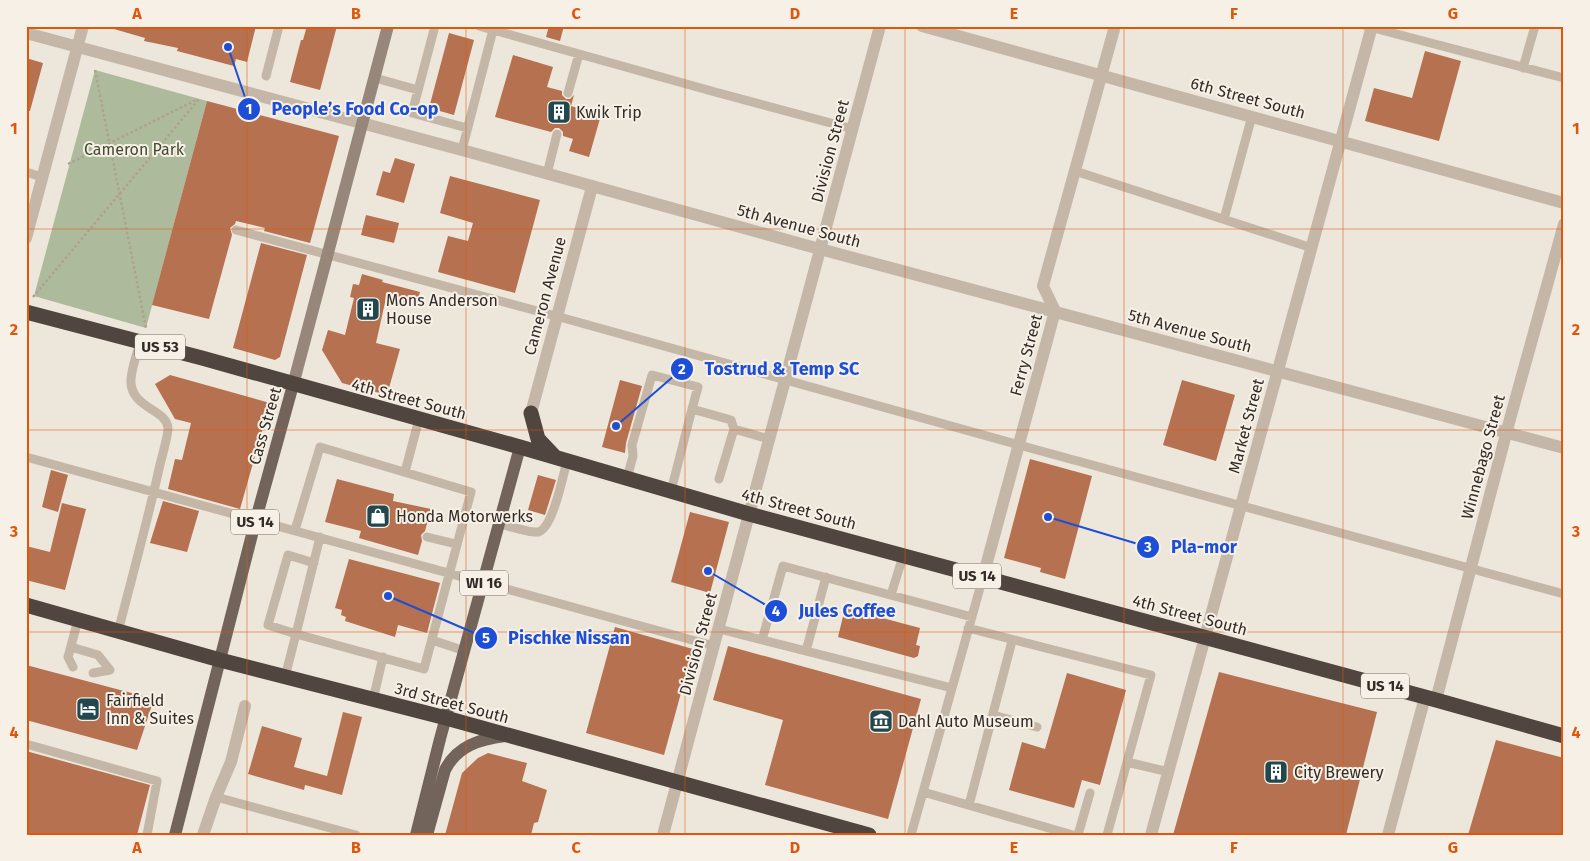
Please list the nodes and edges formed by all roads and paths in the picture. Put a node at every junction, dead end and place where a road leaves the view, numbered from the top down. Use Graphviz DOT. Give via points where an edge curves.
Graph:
graph roads {
  1 [pos="83,26"];
  2 [pos="279,26"];
  3 [pos="388,26"];
  4 [pos="435,26"];
  5 [pos="479,26"];
  6 [pos="880,26"];
  7 [pos="922,26"];
  8 [pos="1115,26"];
  9 [pos="1535,26"];
  10 [pos="1370,27"];
  11 [pos="493,30"];
  12 [pos="26,33"];
  13 [pos="78,47"];
  14 [pos="579,54"];
  15 [pos="1523,68"];
  16 [pos="95,70"];
  17 [pos="1102,75"];
  18 [pos="266,76"];
  19 [pos="374,78"];
  20 [pos="1564,78"];
  21 [pos="418,90"];
  22 [pos="568,93"];
  23 [pos="1252,116"];
  24 [pos="363,123"];
  25 [pos="468,128"];
  26 [pos="852,129"];
  27 [pos="557,134"];
  28 [pos="1341,140"];
  29 [pos="110,144"];
  30 [pos="462,150"];
  31 [pos="68,164"];
  32 [pos="1075,171"];
  33 [pos="26,172"];
  34 [pos="546,174"];
  35 [pos="42,176"];
  36 [pos="592,187"];
  37 [pos="120,195"];
  38 [pos="1564,203"];
  39 [pos="1224,219"];
  40 [pos="1564,224"];
  41 [pos="236,230"];
  42 [pos="26,238"];
  43 [pos="1312,248"];
  44 [pos="820,249"];
  45 [pos="328,255"];
  46 [pos="33,297"];
  47 [pos="1055,311"];
  48 [pos="26,312"];
  49 [pos="556,316"];
  50 [pos="143,335"];
  51 [pos="1278,371"];
  52 [pos="785,380"];
  53 [pos="293,385"];
  54 [pos="692,409"];
  55 [pos="530,413"];
  56 [pos="418,419"];
  57 [pos="734,429"];
  58 [pos="1506,432"];
  59 [pos="770,439"];
  60 [pos="1019,445"];
  61 [pos="520,447"];
  62 [pos="1564,448"];
  63 [pos="26,457"];
  64 [pos="561,459"];
  65 [pos="405,472"];
  66 [pos="627,478"];
  67 [pos="719,479"];
  68 [pos="154,491"];
  69 [pos="671,491"];
  70 [pos="1241,506"];
  71 [pos="749,514"];
  72 [pos="256,519"];
  73 [pos="500,524"];
  74 [pos="295,530"];
  75 [pos="320,537"];
  76 [pos="427,537"];
  77 [pos="456,544"];
  78 [pos="903,556"];
  79 [pos="314,563"];
  80 [pos="1471,568"];
  81 [pos="448,574"];
  82 [pos="826,577"];
  83 [pos="982,577"];
  84 [pos="483,584"];
  85 [pos="1564,594"];
  86 [pos="891,595"];
  87 [pos="26,605"];
  88 [pos="972,617"];
  89 [pos="78,620"];
  90 [pos="719,628"];
  91 [pos="968,628"];
  92 [pos="118,632"];
  93 [pos="296,634"];
  94 [pos="1205,638"];
  95 [pos="432,640"];
  96 [pos="762,640"];
  97 [pos="1012,640"];
  98 [pos="714,646"];
  99 [pos="71,648"];
  100 [pos="465,651"];
  101 [pos="806,651"];
  102 [pos="383,657"];
  103 [pos="220,660"];
  104 [pos="73,667"];
  105 [pos="93,673"];
  106 [pos="285,677"];
  107 [pos="952,688"];
  108 [pos="1430,698"];
  109 [pos="373,700"];
  110 [pos="245,706"];
  111 [pos="993,715"];
  112 [pos="446,718"];
  113 [pos="1037,727"];
  114 [pos="509,736"];
  115 [pos="1564,736"];
  116 [pos="26,744"];
  117 [pos="1127,762"];
  118 [pos="1168,772"];
  119 [pos="677,782"];
  120 [pos="923,792"];
  121 [pos="1090,793"];
  122 [pos="432,794"];
  123 [pos="216,797"];
  124 [pos="970,805"];
  125 [pos="1390,834"];
  126 [pos="147,835"];
  127 [pos="175,835"];
  128 [pos="203,835"];
  129 [pos="356,835"];
  130 [pos="416,835"];
  131 [pos="427,835"];
  132 [pos="663,835"];
  133 [pos="869,835"];
  134 [pos="911,835"];
  135 [pos="1073,835"];
  136 [pos="1078,835"];
  137 [pos="1107,835"];
  138 [pos="1151,835"];
  1 -- 13 [label="street"];
  2 -- 18 [label="lane"];
  3 -- 19 [label="main road, Cass Street"];
  4 -- 21 [label="lane"];
  5 -- 11 [label="lane"];
  6 -- 26 [label="street, Division Street"];
  7 -- 17 [label="street, 6th Street South"];
  8 -- 17 [label="street, Ferry Street"];
  9 -- 15 [label="lane"];
  10 -- 15 [label="lane"];
  10 -- 28 [label="street, Market Street"];
  11 -- 14 [label="lane"];
  11 -- 25 [label="lane"];
  12 -- 13 [label="street, 5th Avenue South"];
  13 -- 24 [label="street, 5th Avenue South"];
  13 -- 35 [label="street"];
  14 -- 22 [label="lane"];
  14 -- 26 [label="lane"];
  15 -- 20 [label="lane"];
  16 -- 29 [label="path"];
  17 -- 23 [label="street, 6th Street South"];
  17 -- 32 [label="street, Ferry Street"];
  19 -- 21 [label="lane"];
  19 -- 24 [label="main road, Cass Street"];
  21 -- 25 [label="lane" via="412,113"];
  23 -- 28 [label="street, 6th Street South"];
  23 -- 39 [label="lane"];
  24 -- 30 [label="street, 5th Avenue South"];
  24 -- 45 [label="main road, Cass Street"];
  25 -- 30 [label="lane"];
  26 -- 44 [label="street, Division Street"];
  27 -- 34 [label="lane"];
  28 -- 38 [label="street, 6th Street South"];
  28 -- 43 [label="street, Market Street"];
  29 -- 31 [label="path"];
  29 -- 37 [label="path"];
  29 -- 37 [label="path" via="200,98"];
  30 -- 34 [label="street, 5th Avenue South"];
  32 -- 39 [label="lane"];
  32 -- 47 [label="street, Ferry Street" via="1043,286"];
  33 -- 35 [label="lane"];
  34 -- 36 [label="street, 5th Avenue South"];
  35 -- 42 [label="street"];
  36 -- 44 [label="street, 5th Avenue South"];
  36 -- 49 [label="street, Cameron Avenue"];
  37 -- 46 [label="path"];
  37 -- 50 [label="path"];
  39 -- 43 [label="lane"];
  40 -- 58 [label="street, Winnebago Street"];
  41 -- 45 [label="lane"];
  43 -- 51 [label="street, Market Street"];
  44 -- 47 [label="street, 5th Avenue South"];
  44 -- 52 [label="street, Division Street"];
  45 -- 49 [label="lane"];
  45 -- 53 [label="main road, Cass Street"];
  47 -- 51 [label="street, 5th Avenue South"];
  47 -- 60 [label="street, Ferry Street"];
  48 -- 50 [label="highway, 4th Street South / US 53"];
  49 -- 52 [label="lane"];
  49 -- 55 [label="street, Cameron Avenue"];
  50 -- 53 [label="highway, 4th Street South / US 53"];
  50 -- 68 [label="lane" via="131,380 133,389 146,408 163,416 168,427"];
  51 -- 58 [label="street, 5th Avenue South"];
  51 -- 70 [label="street, Market Street"];
  52 -- 59 [label="street, Division Street"];
  52 -- 60 [label="lane"];
  53 -- 56 [label="highway, 4th Street South / US 14"];
  53 -- 72 [label="main road, Cass Street / US 14"];
  54 -- 57 [label="lane" via="731,420"];
  54 -- 66 [label="lane" via="698,387 652,375 632,445 633,456"];
  54 -- 69 [label="lane"];
  55 -- 64 [label="highway" via="538,439"];
  56 -- 61 [label="highway, 4th Street South / US 14"];
  56 -- 65 [label="lane"];
  57 -- 59 [label="lane"];
  57 -- 67 [label="lane"];
  58 -- 62 [label="street, 5th Avenue South"];
  58 -- 80 [label="street, Winnebago Street"];
  59 -- 71 [label="street, Division Street"];
  60 -- 70 [label="lane"];
  60 -- 83 [label="street, Ferry Street"];
  61 -- 64 [label="highway, 4th Street South / US 14"];
  61 -- 73 [label="main road, WI 16"];
  63 -- 68 [label="lane"];
  64 -- 66 [label="highway, 4th Street South / US 14"];
  64 -- 73 [label="lane" via="550,519 544,529 536,532"];
  65 -- 74 [label="lane" via="320,446"];
  65 -- 77 [label="lane" via="471,492"];
  66 -- 69 [label="highway, 4th Street South / US 14"];
  68 -- 72 [label="lane"];
  68 -- 92 [label="lane"];
  69 -- 71 [label="highway, 4th Street South / US 14"];
  70 -- 80 [label="lane"];
  70 -- 94 [label="street, Market Street"];
  71 -- 78 [label="highway, 4th Street South / US 14"];
  71 -- 90 [label="street, Division Street"];
  72 -- 74 [label="lane"];
  72 -- 103 [label="main road, Cass Street / US 14"];
  73 -- 84 [label="main road, WI 16"];
  74 -- 75 [label="lane"];
  75 -- 79 [label="lane"];
  75 -- 81 [label="lane"];
  76 -- 77 [label="lane"];
  77 -- 81 [label="lane"];
  78 -- 83 [label="highway, 4th Street South / US 14"];
  78 -- 86 [label="lane"];
  79 -- 93 [label="lane"];
  79 -- 93 [label="lane" via="288,555 268,625"];
  80 -- 85 [label="lane"];
  80 -- 108 [label="street, Winnebago Street"];
  81 -- 84 [label="lane"];
  81 -- 95 [label="lane"];
  82 -- 86 [label="lane"];
  82 -- 96 [label="lane" via="783,566"];
  82 -- 101 [label="lane"];
  83 -- 88 [label="lane"];
  83 -- 94 [label="highway, 4th Street South / US 14"];
  84 -- 98 [label="lane"];
  84 -- 100 [label="main road, WI 16"];
  86 -- 88 [label="lane"];
  87 -- 89 [label="highway, 3rd Street South"];
  88 -- 91 [label="lane"];
  89 -- 92 [label="highway, 3rd Street South"];
  89 -- 99 [label="lane"];
  90 -- 96 [label="lane"];
  90 -- 98 [label="street, Division Street"];
  91 -- 97 [label="lane"];
  91 -- 107 [label="lane"];
  92 -- 103 [label="highway, 3rd Street South"];
  93 -- 102 [label="lane"];
  93 -- 106 [label="lane"];
  94 -- 108 [label="highway, 4th Street South / US 14"];
  94 -- 118 [label="street, Market Street"];
  95 -- 100 [label="lane"];
  95 -- 102 [label="lane" via="424,669"];
  96 -- 101 [label="lane"];
  97 -- 111 [label="lane"];
  97 -- 117 [label="lane" via="1151,675"];
  98 -- 119 [label="street, Division Street"];
  99 -- 104 [label="lane" via="68,657"];
  99 -- 105 [label="lane" via="98,655 110,670"];
  100 -- 112 [label="main road, WI 16"];
  101 -- 107 [label="lane"];
  102 -- 109 [label="lane"];
  103 -- 106 [label="highway, 3rd Street South"];
  103 -- 127 [label="main road, Cass Street / US 14"];
  106 -- 109 [label="highway, 3rd Street South"];
  107 -- 120 [label="lane"];
  108 -- 115 [label="highway, 4th Street South / US 14"];
  108 -- 125 [label="street, Winnebago Street"];
  109 -- 112 [label="highway, 3rd Street South"];
  110 -- 123 [label="street" via="231,762"];
  111 -- 113 [label="lane"];
  111 -- 124 [label="lane"];
  112 -- 114 [label="highway, 3rd Street South"];
  112 -- 122 [label="main road"];
  114 -- 119 [label="highway, 3rd Street South"];
  114 -- 122 [label="main road" via="478,741 454,756"];
  116 -- 126 [label="lane" via="157,781"];
  117 -- 118 [label="lane"];
  117 -- 137 [label="lane"];
  118 -- 138 [label="street, Market Street"];
  119 -- 132 [label="street, Division Street"];
  119 -- 133 [label="highway, 3rd Street South"];
  120 -- 124 [label="lane"];
  120 -- 134 [label="lane"];
  121 -- 136 [label="lane"];
  122 -- 130 [label="main road"];
  122 -- 131 [label="main road"];
  123 -- 128 [label="street"];
  123 -- 129 [label="lane"];
  124 -- 135 [label="lane"];
}
